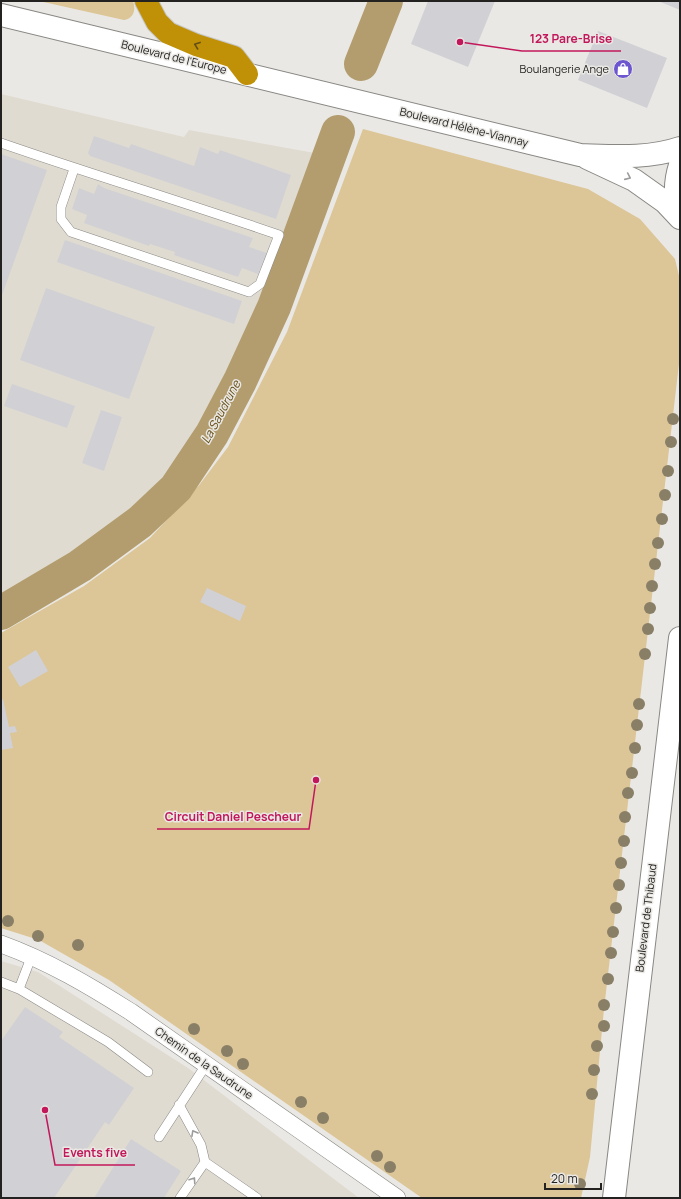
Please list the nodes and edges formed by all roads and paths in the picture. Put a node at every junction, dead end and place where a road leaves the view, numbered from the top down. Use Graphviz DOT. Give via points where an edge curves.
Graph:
graph roads {
  1 [pos="146,1"];
  2 [pos="1,15"];
  3 [pos="247,74"];
  4 [pos="347,98"];
  5 [pos="1,143"];
  6 [pos="680,148"];
  7 [pos="580,155"];
  8 [pos="680,165"];
  9 [pos="74,169"];
  10 [pos="680,217"];
  11 [pos="680,638"];
  12 [pos="1,944"];
  13 [pos="32,955"];
  14 [pos="1,982"];
  15 [pos="19,989"];
  16 [pos="206,1065"];
  17 [pos="148,1072"];
  18 [pos="179,1105"];
  19 [pos="158,1137"];
  20 [pos="205,1162"];
  21 [pos="180,1198"];
  22 [pos="257,1198"];
  23 [pos="397,1198"];
  24 [pos="614,1198"];
  3 -- 1 [label="highway, one-way" via="234,57 168,33 157,22"];
  2 -- 3 [label="street, Boulevard de l'Europe"];
  3 -- 4 [label="street, Boulevard de l'Europe"];
  4 -- 7 [label="street, Boulevard Hélène-Viannay"];
  5 -- 9 [label="lane"];
  6 -- 7 [label="street, Boulevard Hélène-Viannay" via="644,156"];
  7 -- 10 [label="street, Boulevard Hélène-Viannay, one-way" via="634,180 665,202"];
  8 -- 10 [label="street" via="675,200"];
  9 -- 9 [label="lane" via="61,207 61,219 71,232 249,292 260,284 279,235"];
  11 -- 24 [label="street, Boulevard de Thibaud"];
  12 -- 13 [label="street, Chemin de la Saudrune"];
  13 -- 15 [label="lane"];
  13 -- 16 [label="street, Chemin de la Saudrune" via="90,986"];
  14 -- 15 [label="lane"];
  15 -- 17 [label="lane" via="108,1042"];
  16 -- 18 [label="lane"];
  16 -- 23 [label="street, Chemin de la Saudrune"];
  18 -- 19 [label="lane"];
  20 -- 18 [label="lane, one-way" via="201,1145"];
  21 -- 20 [label="lane, one-way"];
  20 -- 22 [label="lane"];
}
